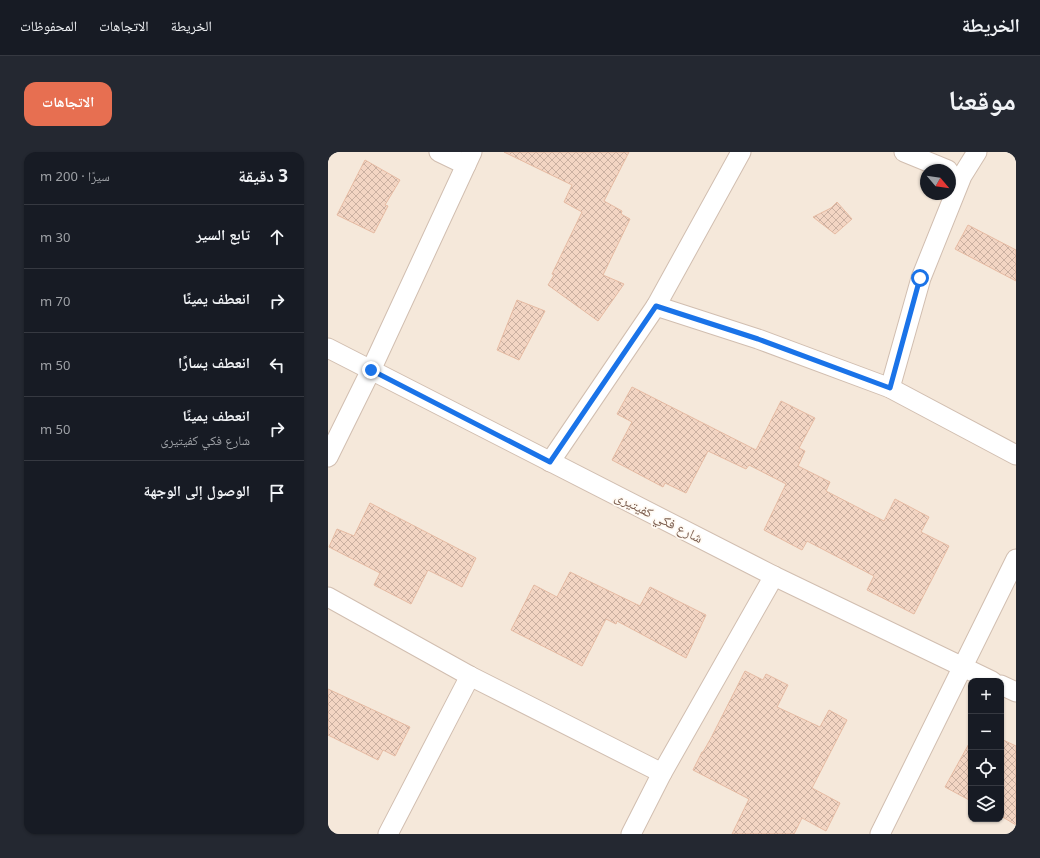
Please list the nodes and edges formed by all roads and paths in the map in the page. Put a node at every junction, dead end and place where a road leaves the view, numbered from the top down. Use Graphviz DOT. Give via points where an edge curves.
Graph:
graph roads {
  1 [pos="439,152"];
  2 [pos="741,152"];
  3 [pos="904,152"];
  4 [pos="977,152"];
  5 [pos="469,159"];
  6 [pos="933,164"];
  7 [pos="956,170"];
  8 [pos="944,200"];
  9 [pos="656,306"];
  10 [pos="328,348"];
  11 [pos="371,370"];
  12 [pos="890,388"];
  13 [pos="1016,455"];
  14 [pos="328,457"];
  15 [pos="550,462"];
  16 [pos="1016,559"];
  17 [pos="774,576"];
  18 [pos="328,597"];
  19 [pos="963,667"];
  20 [pos="470,676"];
  21 [pos="986,678"];
  22 [pos="1004,686"];
  23 [pos="1016,692"];
  24 [pos="662,773"];
  25 [pos="388,834"];
  26 [pos="631,834"];
  27 [pos="880,834"];
  1 -- 5 [label="street"];
  2 -- 9 [label="street"];
  3 -- 6 [label="street"];
  4 -- 7 [label="street"];
  5 -- 11 [label="street"];
  8 -- 12 [label="street"];
  9 -- 12 [label="street" via="758,339"];
  9 -- 15 [label="street"];
  10 -- 11 [label="street, شارع فكي كفيتيرى"];
  11 -- 14 [label="street"];
  11 -- 15 [label="street, شارع فكي كفيتيرى"];
  12 -- 13 [label="street"];
  15 -- 17 [label="street, شارع فكي كفيتيرى"];
  16 -- 19 [label="street"];
  17 -- 19 [label="street, شارع فكي كفيتيرى"];
  17 -- 24 [label="street"];
  18 -- 20 [label="street"];
  19 -- 21 [label="street, شارع فكي كفيتيرى"];
  19 -- 27 [label="street"];
  20 -- 24 [label="street"];
  20 -- 25 [label="street"];
  22 -- 23 [label="street"];
  24 -- 26 [label="street"];
}
